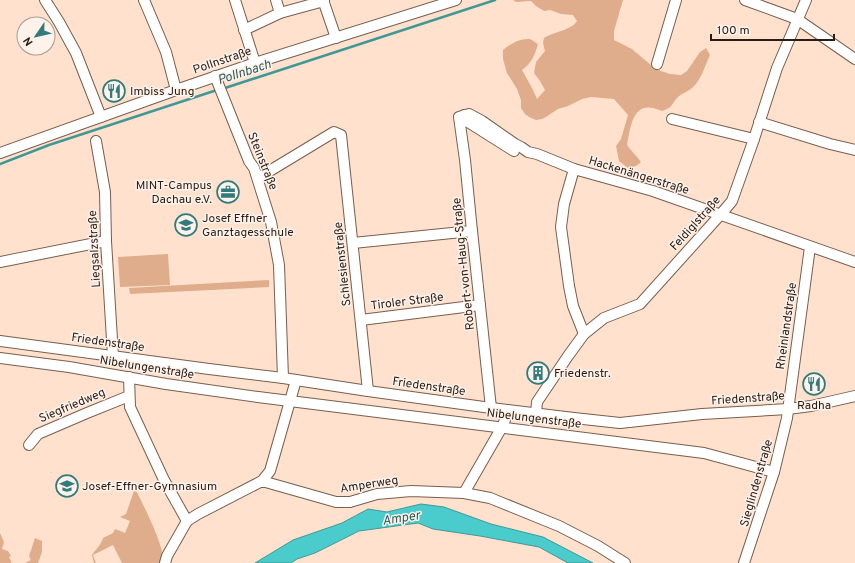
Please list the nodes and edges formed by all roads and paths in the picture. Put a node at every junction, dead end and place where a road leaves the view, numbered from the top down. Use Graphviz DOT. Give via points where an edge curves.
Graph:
graph roads {
  1 [pos="45,0"];
  2 [pos="144,0"];
  3 [pos="235,0"];
  4 [pos="276,0"];
  5 [pos="323,0"];
  6 [pos="456,0"];
  7 [pos="676,0"];
  8 [pos="745,0"];
  9 [pos="806,0"];
  10 [pos="280,13"];
  11 [pos="797,19"];
  12 [pos="244,30"];
  13 [pos="336,38"];
  14 [pos="855,59"];
  15 [pos="255,63"];
  16 [pos="657,64"];
  17 [pos="217,80"];
  18 [pos="176,90"];
  19 [pos="461,116"];
  20 [pos="101,117"];
  21 [pos="672,119"];
  22 [pos="759,122"];
  23 [pos="754,138"];
  24 [pos="96,141"];
  25 [pos="855,150"];
  26 [pos="0,153"];
  27 [pos="574,169"];
  28 [pos="258,178"];
  29 [pos="721,214"];
  30 [pos="472,231"];
  31 [pos="106,241"];
  32 [pos="353,243"];
  33 [pos="810,247"];
  34 [pos="0,262"];
  35 [pos="855,262"];
  36 [pos="480,305"];
  37 [pos="361,320"];
  38 [pos="584,334"];
  39 [pos="0,341"];
  40 [pos="113,356"];
  41 [pos="0,358"];
  42 [pos="129,377"];
  43 [pos="282,378"];
  44 [pos="296,380"];
  45 [pos="368,391"];
  46 [pos="129,396"];
  47 [pos="855,396"];
  48 [pos="290,401"];
  49 [pos="491,408"];
  50 [pos="788,409"];
  51 [pos="507,410"];
  52 [pos="536,413"];
  53 [pos="502,428"];
  54 [pos="29,445"];
  55 [pos="774,472"];
  56 [pos="262,481"];
  57 [pos="464,493"];
  58 [pos="187,521"];
  59 [pos="165,563"];
  60 [pos="625,563"];
  61 [pos="744,563"];
  1 -- 20 [label="street" via="76,53"];
  2 -- 18 [label="street" via="166,52"];
  3 -- 12 [label="street"];
  4 -- 10 [label="street"];
  5 -- 10 [label="street"];
  5 -- 13 [label="street"];
  6 -- 13 [label="street, Pollnstraße"];
  7 -- 16 [label="street"];
  8 -- 11 [label="street"];
  9 -- 11 [label="street, Feldiglstraße"];
  10 -- 12 [label="street"];
  11 -- 14 [label="street"];
  11 -- 22 [label="street, Feldiglstraße"];
  12 -- 15 [label="street"];
  13 -- 15 [label="street, Pollnstraße"];
  15 -- 17 [label="street, Pollnstraße"];
  17 -- 18 [label="street, Pollnstraße"];
  17 -- 28 [label="street, Steinstraße"];
  18 -- 20 [label="street, Pollnstraße"];
  19 -- 27 [label="street, Hackenängerstraße" via="469,114 528,152"];
  19 -- 30 [label="street, Robert-von-Haug-Straße"];
  20 -- 26 [label="street, Pollnstraße"];
  21 -- 23 [label="street"];
  22 -- 23 [label="street, Feldiglstraße"];
  22 -- 25 [label="street"];
  23 -- 29 [label="street, Feldiglstraße" via="732,201"];
  24 -- 31 [label="street, Liegsalzstraße" via="105,192"];
  27 -- 29 [label="street, Hackenängerstraße" via="653,191"];
  27 -- 38 [label="street" via="564,204 561,227 573,306"];
  28 -- 32 [label="street, Schlesienstraße" via="334,132 341,135"];
  28 -- 43 [label="street, Steinstraße" via="271,222 279,265"];
  29 -- 33 [label="street, Hackenängerstraße"];
  29 -- 38 [label="street, Feldiglstraße" via="640,304 604,318"];
  30 -- 32 [label="street"];
  30 -- 36 [label="street, Robert-von-Haug-Straße"];
  31 -- 34 [label="street"];
  31 -- 40 [label="street, Liegsalzstraße"];
  32 -- 37 [label="street, Schlesienstraße"];
  33 -- 35 [label="street, Hackenängerstraße"];
  33 -- 50 [label="street, Rheinlandstraße"];
  36 -- 37 [label="street, Tiroler Straße"];
  36 -- 49 [label="street, Robert-von-Haug-Straße"];
  37 -- 45 [label="street, Schlesienstraße"];
  38 -- 52 [label="street, Feldiglstraße" via="537,402"];
  39 -- 40 [label="street, Friedenstraße"];
  40 -- 43 [label="street, Friedenstraße"];
  41 -- 42 [label="street, Nibelungenstraße"];
  42 -- 46 [label="street"];
  42 -- 48 [label="street, Nibelungenstraße"];
  43 -- 44 [label="street, Friedenstraße"];
  44 -- 45 [label="street, Friedenstraße"];
  44 -- 48 [label="street"];
  45 -- 49 [label="street, Friedenstraße"];
  46 -- 54 [label="street, Siegfriedweg" via="38,434"];
  46 -- 58 [label="street" via="130,407 136,420 164,480"];
  47 -- 50 [label="street, Friedenstraße"];
  48 -- 53 [label="street, Nibelungenstraße"];
  48 -- 56 [label="street" via="270,472"];
  49 -- 51 [label="street, Friedenstraße"];
  50 -- 52 [label="street, Friedenstraße" via="702,414 620,423"];
  50 -- 55 [label="street, Sieglindenstraße"];
  51 -- 52 [label="street, Friedenstraße"];
  51 -- 53 [label="street"];
  53 -- 55 [label="street, Nibelungenstraße" via="704,453"];
  53 -- 57 [label="street"];
  55 -- 61 [label="street, Sieglindenstraße"];
  56 -- 57 [label="street, Amperweg" via="336,502 350,502 377,494 411,491"];
  56 -- 58 [label="street"];
  57 -- 60 [label="street, Amperweg" via="490,498 559,526"];
  58 -- 59 [label="street"];
}
